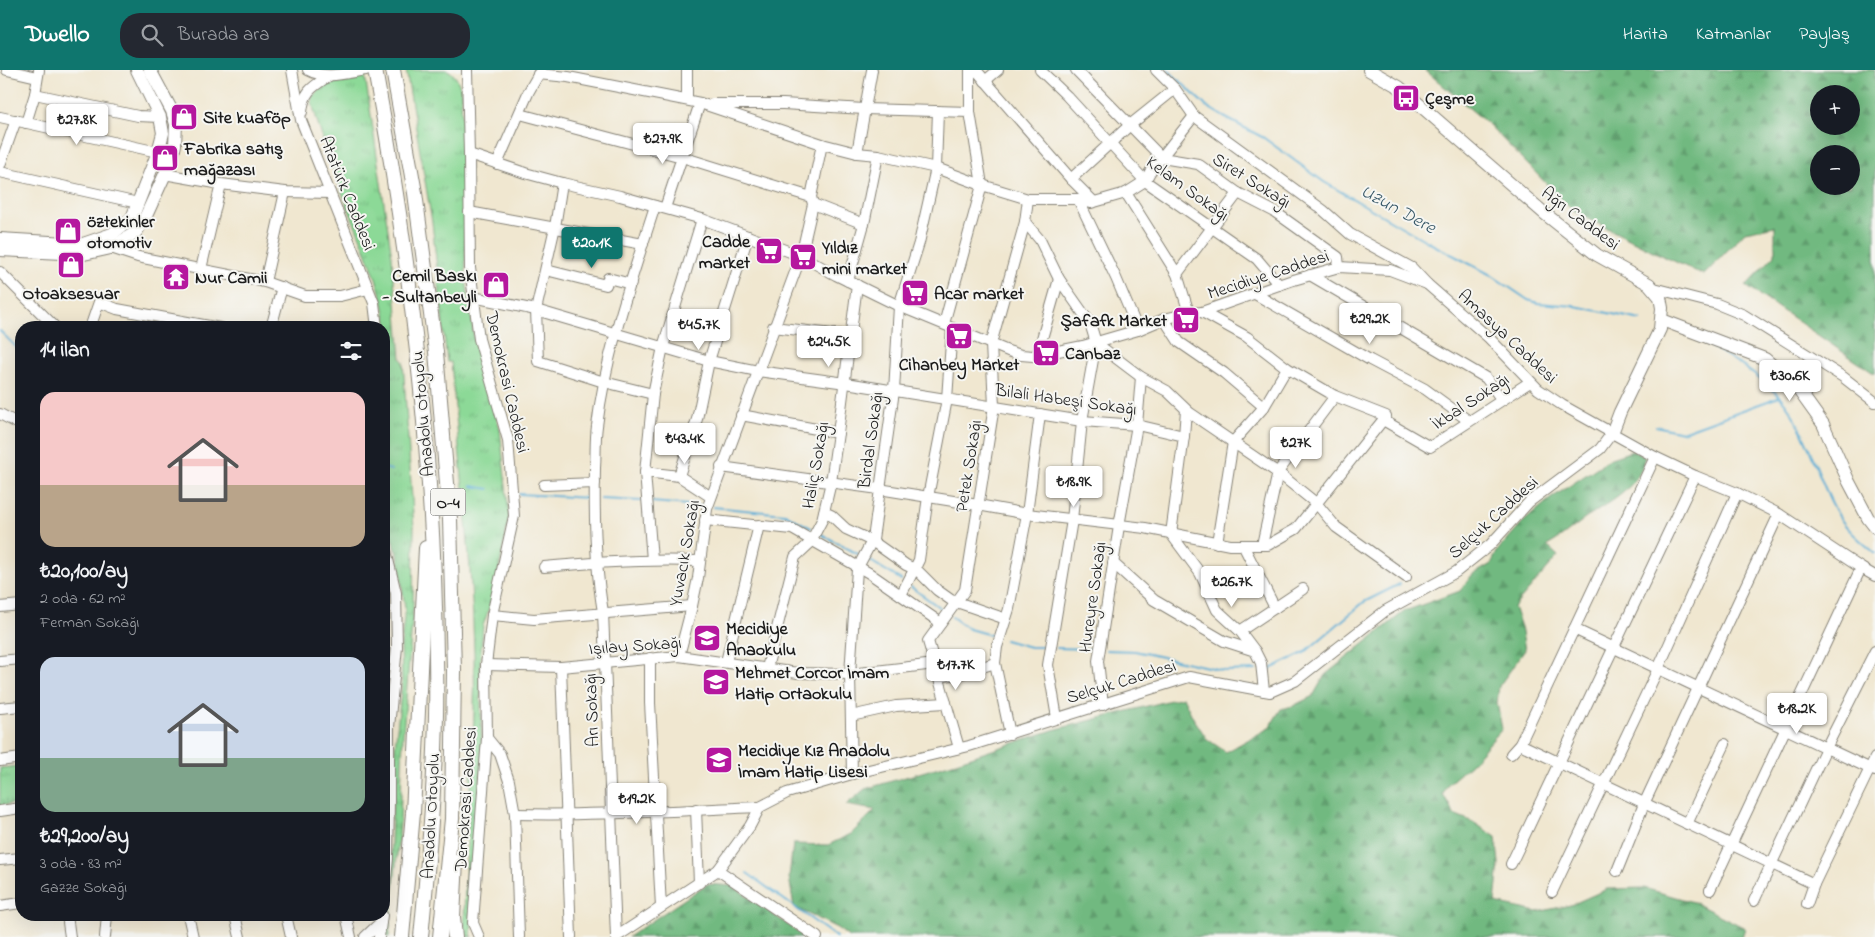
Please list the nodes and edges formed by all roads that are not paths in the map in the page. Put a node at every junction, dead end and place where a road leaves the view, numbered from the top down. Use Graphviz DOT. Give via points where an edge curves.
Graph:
graph roads {
  1 [pos="7,70"];
  2 [pos="137,70"];
  3 [pos="150,70"];
  4 [pos="292,70"];
  5 [pos="308,70"];
  6 [pos="366,70"];
  7 [pos="375,70"];
  8 [pos="393,70"];
  9 [pos="458,70"];
  10 [pos="467,70"];
  11 [pos="687,70"];
  12 [pos="872,70"];
  13 [pos="970,70"];
  14 [pos="976,70"];
  15 [pos="998,70"];
  16 [pos="1040,70"];
  17 [pos="1076,70"];
  18 [pos="1156,70"];
  19 [pos="1369,70"];
  20 [pos="540,72"];
  21 [pos="38,74"];
  22 [pos="328,76"];
  23 [pos="985,82"];
  24 [pos="467,84"];
  25 [pos="1175,89"];
  26 [pos="35,94"];
  27 [pos="688,100"];
  28 [pos="703,104"];
  29 [pos="864,109"];
  30 [pos="938,111"];
  31 [pos="970,112"];
  32 [pos="520,114"];
  33 [pos="1194,116"];
  34 [pos="0,117"];
  35 [pos="160,117"];
  36 [pos="300,120"];
  37 [pos="21,121"];
  38 [pos="1130,125"];
  39 [pos="1111,143"];
  40 [pos="822,144"];
  41 [pos="158,152"];
  42 [pos="857,153"];
  43 [pos="469,154"];
  44 [pos="878,154"];
  45 [pos="682,157"];
  46 [pos="1162,158"];
  47 [pos="497,164"];
  48 [pos="0,165"];
  49 [pos="936,168"];
  50 [pos="0,172"];
  51 [pos="164,174"];
  52 [pos="1071,179"];
  53 [pos="1145,181"];
  54 [pos="562,183"];
  55 [pos="221,184"];
  56 [pos="982,185"];
  57 [pos="285,192"];
  58 [pos="330,193"];
  59 [pos="1126,193"];
  60 [pos="1238,193"];
  61 [pos="1028,199"];
  62 [pos="1078,199"];
  63 [pos="812,200"];
  64 [pos="1094,202"];
  65 [pos="138,203"];
  66 [pos="660,207"];
  67 [pos="469,212"];
  68 [pos="702,219"];
  69 [pos="1025,222"];
  70 [pos="864,224"];
  71 [pos="555,226"];
  72 [pos="1212,227"];
  73 [pos="748,236"];
  74 [pos="0,239"];
  75 [pos="643,244"];
  76 [pos="110,248"];
  77 [pos="0,250"];
  78 [pos="801,256"];
  79 [pos="1339,267"];
  80 [pos="201,270"];
  81 [pos="546,270"];
  82 [pos="0,272"];
  83 [pos="1177,274"];
  84 [pos="1310,275"];
  85 [pos="1059,279"];
  86 [pos="265,282"];
  87 [pos="852,283"];
  88 [pos="630,284"];
  89 [pos="1427,284"];
  90 [pos="1279,285"];
  91 [pos="282,287"];
  92 [pos="1654,288"];
  93 [pos="368,289"];
  94 [pos="1255,294"];
  95 [pos="474,297"];
  96 [pos="899,306"];
  97 [pos="536,310"];
  98 [pos="1202,312"];
  99 [pos="1188,313"];
  100 [pos="1164,319"];
  101 [pos="1662,320"];
  102 [pos="49,321"];
  103 [pos="92,321"];
  104 [pos="187,321"];
  105 [pos="273,321"];
  106 [pos="376,321"];
  107 [pos="948,326"];
  108 [pos="773,327"];
  109 [pos="1138,330"];
  110 [pos="616,333"];
  111 [pos="851,336"];
  112 [pos="1096,343"];
  113 [pos="990,344"];
  114 [pos="663,347"];
  115 [pos="1037,356"];
  116 [pos="709,361"];
  117 [pos="1287,368"];
  118 [pos="758,371"];
  119 [pos="1141,377"];
  120 [pos="604,382"];
  121 [pos="1530,382"];
  122 [pos="846,383"];
  123 [pos="894,391"];
  124 [pos="653,394"];
  125 [pos="1335,396"];
  126 [pos="947,399"];
  127 [pos="1502,400"];
  128 [pos="1875,402"];
  129 [pos="994,406"];
  130 [pos="1264,407"];
  131 [pos="1186,410"];
  132 [pos="0,414"];
  133 [pos="1040,414"];
  134 [pos="742,415"];
  135 [pos="1383,420"];
  136 [pos="1082,421"];
  137 [pos="1469,421"];
  138 [pos="15,422"];
  139 [pos="1138,425"];
  140 [pos="838,433"];
  141 [pos="1612,433"];
  142 [pos="1184,436"];
  143 [pos="1233,442"];
  144 [pos="1656,457"];
  145 [pos="721,467"];
  146 [pos="645,472"];
  147 [pos="1278,472"];
  148 [pos="679,476"];
  149 [pos="1695,476"];
  150 [pos="831,482"];
  151 [pos="595,483"];
  152 [pos="544,485"];
  153 [pos="879,489"];
  154 [pos="1737,493"];
  155 [pos="711,497"];
  156 [pos="928,497"];
  157 [pos="430,498"];
  158 [pos="1317,504"];
  159 [pos="978,505"];
  160 [pos="824,512"];
  161 [pos="1027,514"];
  162 [pos="1779,514"];
  163 [pos="705,520"];
  164 [pos="1072,520"];
  165 [pos="759,525"];
  166 [pos="1119,526"];
  167 [pos="1875,527"];
  168 [pos="1171,534"];
  169 [pos="811,540"];
  170 [pos="872,541"];
  171 [pos="1217,543"];
  172 [pos="1243,545"];
  173 [pos="1262,545"];
  174 [pos="652,560"];
  175 [pos="598,561"];
  176 [pos="700,561"];
  177 [pos="1113,563"];
  178 [pos="544,567"];
  179 [pos="858,567"];
  180 [pos="390,568"];
  181 [pos="914,568"];
  182 [pos="1861,568"];
  183 [pos="1875,576"];
  184 [pos="1406,577"];
  185 [pos="1303,589"];
  186 [pos="901,595"];
  187 [pos="955,603"];
  188 [pos="15,605"];
  189 [pos="692,606"];
  190 [pos="0,607"];
  191 [pos="1275,608"];
  192 [pos="603,612"];
  193 [pos="492,615"];
  194 [pos="1006,619"];
  195 [pos="941,623"];
  196 [pos="1574,629"];
  197 [pos="1240,632"];
  198 [pos="1614,647"];
  199 [pos="1255,651"];
  200 [pos="1875,651"];
  201 [pos="679,656"];
  202 [pos="650,658"];
  203 [pos="15,660"];
  204 [pos="0,661"];
  205 [pos="606,662"];
  206 [pos="726,662"];
  207 [pos="995,663"];
  208 [pos="935,664"];
  209 [pos="486,665"];
  210 [pos="561,667"];
  211 [pos="767,668"];
  212 [pos="1658,668"];
  213 [pos="850,674"];
  214 [pos="939,677"];
  215 [pos="1699,688"];
  216 [pos="1264,691"];
  217 [pos="390,699"];
  218 [pos="946,703"];
  219 [pos="1104,704"];
  220 [pos="15,707"];
  221 [pos="0,708"];
  222 [pos="851,716"];
  223 [pos="1057,718"];
  224 [pos="1786,729"];
  225 [pos="1010,734"];
  226 [pos="487,738"];
  227 [pos="1520,744"];
  228 [pos="1725,744"];
  229 [pos="959,748"];
  230 [pos="1826,748"];
  231 [pos="1511,754"];
  232 [pos="1875,758"];
  233 [pos="15,759"];
  234 [pos="0,761"];
  235 [pos="1560,763"];
  236 [pos="1872,770"];
  237 [pos="852,774"];
  238 [pos="1603,784"];
  239 [pos="1644,804"];
  240 [pos="760,807"];
  241 [pos="15,809"];
  242 [pos="696,809"];
  243 [pos="0,811"];
  244 [pos="656,811"];
  245 [pos="515,814"];
  246 [pos="611,814"];
  247 [pos="565,815"];
  248 [pos="452,819"];
  249 [pos="1687,824"];
  250 [pos="1732,846"];
  251 [pos="15,859"];
  252 [pos="0,860"];
  253 [pos="1511,864"];
  254 [pos="1772,865"];
  255 [pos="718,870"];
  256 [pos="1617,871"];
  257 [pos="699,883"];
  258 [pos="1814,884"];
  259 [pos="1710,890"];
  260 [pos="1552,892"];
  261 [pos="1754,901"];
  262 [pos="15,904"];
  263 [pos="1807,904"];
  264 [pos="0,906"];
  265 [pos="662,907"];
  266 [pos="68,921"];
  267 [pos="106,921"];
  268 [pos="190,921"];
  269 [pos="236,921"];
  270 [pos="287,921"];
  271 [pos="348,921"];
  272 [pos="380,921"];
  273 [pos="382,921"];
  274 [pos="70,937"];
  275 [pos="105,937"];
  276 [pos="194,937"];
  277 [pos="240,937"];
  278 [pos="291,937"];
  279 [pos="352,937"];
  280 [pos="365,937"];
  281 [pos="379,937"];
  282 [pos="402,937"];
  283 [pos="421,937"];
  284 [pos="440,937"];
  285 [pos="455,937"];
  286 [pos="478,937"];
  287 [pos="519,937"];
  288 [pos="571,937"];
  289 [pos="616,937"];
  290 [pos="817,937"];
  1 -- 21 [label="street"];
  2 -- 35 [label="main road"];
  3 -- 51 [label="main road" via="176,124 175,145"];
  4 -- 36 [label="street, Atatürk Caddesi"];
  5 -- 22 [label="street"];
  6 -- 22 [label="street"];
  7 -- 157 [label="highway, Anadolu Otoyolu / O-4" via="406,265"];
  8 -- 248 [label="highway, Anadolu Otoyolu / O-4" via="415,193 433,333 450,519 454,670"];
  9 -- 24 [label="street"];
  10 -- 24 [label="street, Demokrasi Caddesi"];
  11 -- 27 [label="street"];
  12 -- 29 [label="street"];
  13 -- 31 [label="street"];
  14 -- 23 [label="street"];
  15 -- 23 [label="street"];
  16 -- 39 [label="street, Kelam Sokağı"];
  17 -- 38 [label="street"];
  18 -- 25 [label="street, Amasya Caddesi"];
  19 -- 92 [label="main road, Ağrı Caddesi" via="1399,87 1597,255"];
  20 -- 27 [label="street"];
  20 -- 32 [label="street"];
  21 -- 26 [label="street"];
  22 -- 36 [label="street" via="306,94"];
  23 -- 52 [label="street"];
  24 -- 43 [label="street, Demokrasi Caddesi"];
  25 -- 33 [label="street, Amasya Caddesi"];
  25 -- 38 [label="street"];
  26 -- 35 [label="street" via="138,116"];
  26 -- 37 [label="street"];
  27 -- 28 [label="street"];
  28 -- 29 [label="street"];
  28 -- 40 [label="street"];
  28 -- 45 [label="street, Arı Sokağı"];
  29 -- 30 [label="street"];
  29 -- 42 [label="street"];
  30 -- 31 [label="street"];
  30 -- 49 [label="street, Birdal Sokağı"];
  31 -- 56 [label="street"];
  32 -- 45 [label="street"];
  32 -- 47 [label="street"];
  33 -- 46 [label="street"];
  33 -- 89 [label="street, Amasya Caddesi" via="1324,210 1350,234 1412,268"];
  34 -- 37 [label="street"];
  35 -- 41 [label="main road" via="163,133"];
  36 -- 58 [label="street, Atatürk Caddesi"];
  37 -- 41 [label="street"];
  37 -- 48 [label="street"];
  38 -- 39 [label="street"];
  38 -- 46 [label="street"];
  39 -- 52 [label="street"];
  39 -- 53 [label="street, Kelam Sokağı"];
  40 -- 42 [label="street"];
  40 -- 63 [label="street, Yuvacık Sokağı"];
  41 -- 65 [label="main road"];
  42 -- 44 [label="street"];
  43 -- 47 [label="street, Mecidiye Caddesi"];
  43 -- 67 [label="street, Demokrasi Caddesi"];
  44 -- 49 [label="street"];
  44 -- 70 [label="street, Haliç Sokağı"];
  45 -- 63 [label="street"];
  45 -- 66 [label="street, Arı Sokağı"];
  46 -- 53 [label="street"];
  46 -- 60 [label="street, Siret Sokağı" via="1198,164"];
  47 -- 54 [label="street, Mecidiye Caddesi"];
  49 -- 56 [label="street"];
  49 -- 96 [label="street, Birdal Sokağı" via="919,243"];
  50 -- 65 [label="street"];
  51 -- 55 [label="street"];
  51 -- 76 [label="main road" via="136,232"];
  52 -- 64 [label="street"];
  53 -- 59 [label="street"];
  53 -- 72 [label="street, Kelam Sokağı"];
  54 -- 66 [label="street, Mecidiye Caddesi"];
  54 -- 71 [label="street"];
  55 -- 57 [label="street"];
  55 -- 80 [label="street"];
  56 -- 61 [label="street"];
  56 -- 107 [label="street"];
  57 -- 58 [label="street"];
  57 -- 86 [label="street"];
  58 -- 93 [label="street, Atatürk Caddesi"];
  59 -- 64 [label="street"];
  59 -- 83 [label="street"];
  60 -- 72 [label="street"];
  60 -- 79 [label="street, Siret Sokağı" via="1275,212 1338,257"];
  61 -- 62 [label="street"];
  61 -- 69 [label="street, Petek Sokağı"];
  62 -- 64 [label="street" via="1091,204"];
  62 -- 109 [label="street"];
  63 -- 70 [label="street"];
  63 -- 78 [label="street, Yuvacık Sokağı"];
  65 -- 74 [label="main road" via="132,218 123,227 83,244"];
  66 -- 68 [label="street, Mecidiye Caddesi"];
  66 -- 75 [label="street, Arı Sokağı"];
  67 -- 71 [label="street"];
  67 -- 95 [label="street, Demokrasi Caddesi"];
  68 -- 73 [label="street, Mecidiye Caddesi"];
  68 -- 114 [label="street"];
  69 -- 85 [label="street" via="1040,240"];
  69 -- 113 [label="street, Petek Sokağı"];
  70 -- 87 [label="street, Haliç Sokağı"];
  71 -- 75 [label="street"];
  71 -- 81 [label="street"];
  72 -- 83 [label="street"];
  72 -- 90 [label="street, Kelam Sokağı" via="1257,258"];
  73 -- 78 [label="street, Mecidiye Caddesi"];
  73 -- 116 [label="street"];
  75 -- 88 [label="street, Arı Sokağı"];
  76 -- 77 [label="main road" via="84,254"];
  76 -- 80 [label="street"];
  78 -- 87 [label="street, Mecidiye Caddesi"];
  78 -- 108 [label="street, Yuvacık Sokağı"];
  79 -- 84 [label="street, Mecidiye Caddesi"];
  79 -- 89 [label="street, Mecidiye Caddesi" via="1390,270"];
  80 -- 86 [label="street"];
  81 -- 88 [label="street" via="606,285 608,278"];
  81 -- 97 [label="street"];
  82 -- 102 [label="street"];
  83 -- 99 [label="street"];
  84 -- 90 [label="street, Mecidiye Caddesi"];
  84 -- 127 [label="street" via="1486,378"];
  85 -- 112 [label="street" via="1090,323"];
  85 -- 115 [label="street"];
  86 -- 91 [label="street"];
  87 -- 96 [label="street, Mecidiye Caddesi"];
  87 -- 111 [label="street, Haliç Sokağı"];
  88 -- 110 [label="street, Arı Sokağı"];
  89 -- 121 [label="street, Amasya Caddesi" via="1489,338"];
  90 -- 94 [label="street, Mecidiye Caddesi"];
  91 -- 93 [label="street" via="305,296 340,296"];
  91 -- 105 [label="street"];
  92 -- 101 [label="main road" via="1660,297"];
  92 -- 128 [label="street" via="1717,304 1744,315 1843,377"];
  93 -- 106 [label="street, Atatürk Caddesi"];
  94 -- 98 [label="street, Mecidiye Caddesi"];
  94 -- 137 [label="street" via="1425,389"];
  95 -- 97 [label="street, Bilali Habeşi Sokağı"];
  95 -- 193 [label="street, Demokrasi Caddesi" via="479,339 508,440 514,516"];
  96 -- 107 [label="street, Mecidiye Caddesi"];
  96 -- 123 [label="street, Birdal Sokağı"];
  97 -- 110 [label="street, Bilali Habeşi Sokağı"];
  97 -- 120 [label="street" via="538,361"];
  98 -- 99 [label="street, Mecidiye Caddesi"];
  98 -- 117 [label="street, İkbal Sokağı" via="1247,337"];
  99 -- 100 [label="street, Mecidiye Caddesi"];
  100 -- 109 [label="street, Mecidiye Caddesi"];
  100 -- 130 [label="street" via="1179,342 1224,373"];
  101 -- 141 [label="main road"];
  101 -- 167 [label="main road" via="1765,359 1795,385 1823,424 1849,482"];
  103 -- 104 [label="street" via="99,302 117,309"];
  107 -- 113 [label="street, Mecidiye Caddesi"];
  107 -- 126 [label="street"];
  108 -- 111 [label="street"];
  108 -- 118 [label="street, Yuvacık Sokağı"];
  109 -- 112 [label="street, Mecidiye Caddesi"];
  110 -- 114 [label="street, Bilali Habeşi Sokağı"];
  110 -- 120 [label="street, Arı Sokağı"];
  111 -- 122 [label="street, Haliç Sokağı"];
  112 -- 115 [label="street, Mecidiye Caddesi"];
  112 -- 119 [label="street"];
  112 -- 136 [label="street"];
  113 -- 115 [label="street, Mecidiye Caddesi"];
  113 -- 129 [label="street, Petek Sokağı"];
  114 -- 116 [label="street, Bilali Habeşi Sokağı"];
  114 -- 124 [label="street"];
  116 -- 118 [label="street, Bilali Habeşi Sokağı"];
  116 -- 148 [label="street" via="697,419"];
  117 -- 125 [label="street, İkbal Sokağı"];
  117 -- 130 [label="street"];
  118 -- 122 [label="street, Bilali Habeşi Sokağı"];
  118 -- 134 [label="street, Yuvacık Sokağı"];
  119 -- 131 [label="street" via="1168,391"];
  119 -- 139 [label="street, Hureyre Sokağı"];
  120 -- 124 [label="street"];
  120 -- 151 [label="street, Arı Sokağı" via="596,427"];
  121 -- 127 [label="street, İkbal Sokağı"];
  121 -- 141 [label="street, Amasya Caddesi" via="1562,405"];
  122 -- 123 [label="street, Bilali Habeşi Sokağı"];
  122 -- 140 [label="street, Haliç Sokağı"];
  123 -- 126 [label="street, Bilali Habeşi Sokağı"];
  123 -- 153 [label="street, Birdal Sokağı"];
  124 -- 146 [label="street"];
  125 -- 135 [label="street, İkbal Sokağı" via="1386,416"];
  125 -- 147 [label="street"];
  126 -- 129 [label="street, Bilali Habeşi Sokağı"];
  126 -- 156 [label="street"];
  127 -- 137 [label="street, İkbal Sokağı"];
  129 -- 133 [label="street, Bilali Habeşi Sokağı"];
  129 -- 159 [label="street, Petek Sokağı"];
  130 -- 143 [label="street"];
  131 -- 142 [label="street"];
  131 -- 143 [label="street"];
  132 -- 138 [label="street"];
  133 -- 136 [label="street, Bilali Habeşi Sokağı"];
  133 -- 161 [label="street"];
  134 -- 140 [label="street"];
  134 -- 145 [label="street, Yuvacık Sokağı"];
  135 -- 137 [label="street, İkbal Sokağı" via="1430,447"];
  135 -- 158 [label="street"];
  136 -- 139 [label="street, Bilali Habeşi Sokağı"];
  136 -- 164 [label="street"];
  139 -- 142 [label="street, Bilali Habeşi Sokağı"];
  139 -- 166 [label="street, Hureyre Sokağı"];
  140 -- 150 [label="street, Haliç Sokağı"];
  141 -- 144 [label="street, Amasya Caddesi"];
  141 -- 216 [label="street, Selçuk Caddesi" via="1600,449 1529,502 1490,545 1456,572 1385,611 1295,681 1270,692"];
  142 -- 168 [label="street"];
  143 -- 147 [label="street"];
  143 -- 171 [label="street"];
  144 -- 149 [label="street, Amasya Caddesi"];
  144 -- 196 [label="street"];
  145 -- 150 [label="street"];
  145 -- 155 [label="street, Yuvacık Sokağı"];
  146 -- 148 [label="street"];
  146 -- 174 [label="street"];
  147 -- 158 [label="street"];
  147 -- 173 [label="street"];
  148 -- 155 [label="street"];
  149 -- 154 [label="street, Amasya Caddesi"];
  149 -- 198 [label="street"];
  150 -- 153 [label="street"];
  150 -- 160 [label="street, Haliç Sokağı"];
  151 -- 152 [label="street"];
  151 -- 175 [label="street, Arı Sokağı"];
  153 -- 156 [label="street"];
  153 -- 170 [label="street, Birdal Sokağı"];
  154 -- 162 [label="street, Amasya Caddesi"];
  154 -- 212 [label="street"];
  155 -- 163 [label="street, Yuvacık Sokağı"];
  156 -- 159 [label="street"];
  156 -- 181 [label="street"];
  157 -- 282 [label="highway" via="413,813"];
  157 -- 283 [label="highway, Anadolu Otoyolu / O-4" via="436,659 435,761"];
  158 -- 173 [label="street" via="1296,529 1268,545"];
  158 -- 184 [label="street" via="1336,527"];
  159 -- 161 [label="street"];
  159 -- 187 [label="street, Petek Sokağı" via="965,590"];
  160 -- 169 [label="street, Haliç Sokağı"];
  160 -- 170 [label="street" via="846,529"];
  161 -- 164 [label="street"];
  161 -- 194 [label="street"];
  162 -- 182 [label="street, Amasya Caddesi"];
  162 -- 215 [label="street"];
  163 -- 165 [label="street"];
  163 -- 176 [label="street, Yuvacık Sokağı"];
  164 -- 166 [label="street"];
  164 -- 223 [label="street" via="1048,665"];
  165 -- 169 [label="street" via="792,529"];
  165 -- 206 [label="street"];
  166 -- 168 [label="street"];
  166 -- 177 [label="street, Hureyre Sokağı"];
  168 -- 171 [label="street"];
  168 -- 197 [label="street" via="1200,573 1217,610"];
  169 -- 179 [label="street"];
  169 -- 211 [label="street, Haliç Sokağı" via="795,557"];
  170 -- 179 [label="street, Birdal Sokağı"];
  170 -- 181 [label="street"];
  171 -- 172 [label="street"];
  172 -- 173 [label="street"];
  172 -- 191 [label="street"];
  174 -- 175 [label="street"];
  174 -- 176 [label="street"];
  175 -- 178 [label="street"];
  175 -- 192 [label="street, Arı Sokağı"];
  176 -- 189 [label="street, Yuvacık Sokağı"];
  177 -- 199 [label="street" via="1154,600 1224,641"];
  177 -- 219 [label="street, Hureyre Sokağı" via="1098,661"];
  179 -- 186 [label="street"];
  179 -- 213 [label="street, Birdal Sokağı"];
  180 -- 217 [label="street" via="396,593 397,647"];
  181 -- 186 [label="street"];
  181 -- 187 [label="street"];
  182 -- 183 [label="street, Amasya Caddesi"];
  182 -- 224 [label="street"];
  185 -- 191 [label="street"];
  186 -- 195 [label="street"];
  187 -- 194 [label="street"];
  187 -- 195 [label="street, Petek Sokağı"];
  188 -- 190 [label="street"];
  189 -- 192 [label="street"];
  189 -- 201 [label="street, Yuvacık Sokağı"];
  191 -- 197 [label="street"];
  192 -- 193 [label="street" via="534,618"];
  192 -- 205 [label="street, Arı Sokağı"];
  193 -- 209 [label="street, Demokrasi Caddesi"];
  194 -- 207 [label="street"];
  195 -- 208 [label="street, Petek Sokağı" via="928,641"];
  196 -- 198 [label="street"];
  196 -- 227 [label="street"];
  197 -- 199 [label="street"];
  198 -- 212 [label="street"];
  198 -- 235 [label="street"];
  199 -- 216 [label="street" via="1261,663"];
  200 -- 230 [label="street"];
  201 -- 202 [label="street, Işılay Sokağı"];
  201 -- 206 [label="street, Işılay Sokağı"];
  202 -- 205 [label="street, Işılay Sokağı"];
  202 -- 244 [label="street"];
  203 -- 204 [label="street"];
  205 -- 210 [label="street, Işılay Sokağı"];
  205 -- 246 [label="street, Arı Sokağı"];
  206 -- 211 [label="street, Işılay Sokağı"];
  207 -- 214 [label="street"];
  207 -- 225 [label="street"];
  208 -- 213 [label="street, Işılay Sokağı"];
  208 -- 214 [label="street"];
  209 -- 210 [label="street, Işılay Sokağı"];
  209 -- 226 [label="street, Demokrasi Caddesi"];
  210 -- 247 [label="street"];
  211 -- 213 [label="street, Işılay Sokağı" via="798,673"];
  212 -- 215 [label="street"];
  212 -- 238 [label="street"];
  213 -- 222 [label="street, Birdal Sokağı"];
  214 -- 218 [label="street"];
  215 -- 224 [label="street"];
  215 -- 239 [label="street"];
  216 -- 219 [label="street, Selçuk Caddesi" via="1189,677"];
  218 -- 222 [label="street" via="896,706"];
  218 -- 229 [label="street"];
  219 -- 223 [label="street, Selçuk Caddesi"];
  220 -- 221 [label="street"];
  222 -- 237 [label="street, Birdal Sokağı"];
  223 -- 225 [label="street, Selçuk Caddesi"];
  224 -- 230 [label="street"];
  224 -- 250 [label="street"];
  225 -- 229 [label="street, Selçuk Caddesi"];
  226 -- 245 [label="street" via="500,754"];
  226 -- 286 [label="street, Demokrasi Caddesi" via="473,923"];
  227 -- 231 [label="street"];
  227 -- 235 [label="street"];
  228 -- 249 [label="street"];
  229 -- 237 [label="street, Selçuk Caddesi"];
  230 -- 236 [label="street"];
  230 -- 254 [label="street"];
  232 -- 236 [label="street"];
  233 -- 234 [label="street"];
  235 -- 238 [label="street"];
  235 -- 253 [label="street"];
  236 -- 258 [label="street"];
  237 -- 240 [label="street, Selçuk Caddesi" via="787,793"];
  238 -- 239 [label="street"];
  238 -- 260 [label="street"];
  239 -- 249 [label="street"];
  239 -- 256 [label="street"];
  240 -- 242 [label="street"];
  240 -- 255 [label="street"];
  241 -- 243 [label="street"];
  242 -- 244 [label="street"];
  242 -- 257 [label="street"];
  244 -- 246 [label="street"];
  244 -- 265 [label="street"];
  245 -- 247 [label="street"];
  245 -- 287 [label="street"];
  246 -- 247 [label="street"];
  246 -- 289 [label="street, Arı Sokağı"];
  247 -- 288 [label="street"];
  248 -- 284 [label="highway, Anadolu Otoyolu / O-4"];
  248 -- 285 [label="highway" via="457,853"];
  249 -- 250 [label="street"];
  250 -- 254 [label="street"];
  250 -- 259 [label="street"];
  251 -- 252 [label="street"];
  254 -- 258 [label="street"];
  254 -- 261 [label="street"];
  255 -- 257 [label="street"];
  255 -- 290 [label="street"];
  257 -- 265 [label="street"];
  258 -- 263 [label="street"];
  262 -- 264 [label="street"];
  265 -- 289 [label="street"];
  266 -- 274 [label="street"];
  267 -- 275 [label="street"];
  268 -- 276 [label="street"];
  269 -- 277 [label="street"];
  270 -- 278 [label="street"];
  271 -- 279 [label="street"];
  272 -- 280 [label="street"];
  273 -- 281 [label="street"];
}
